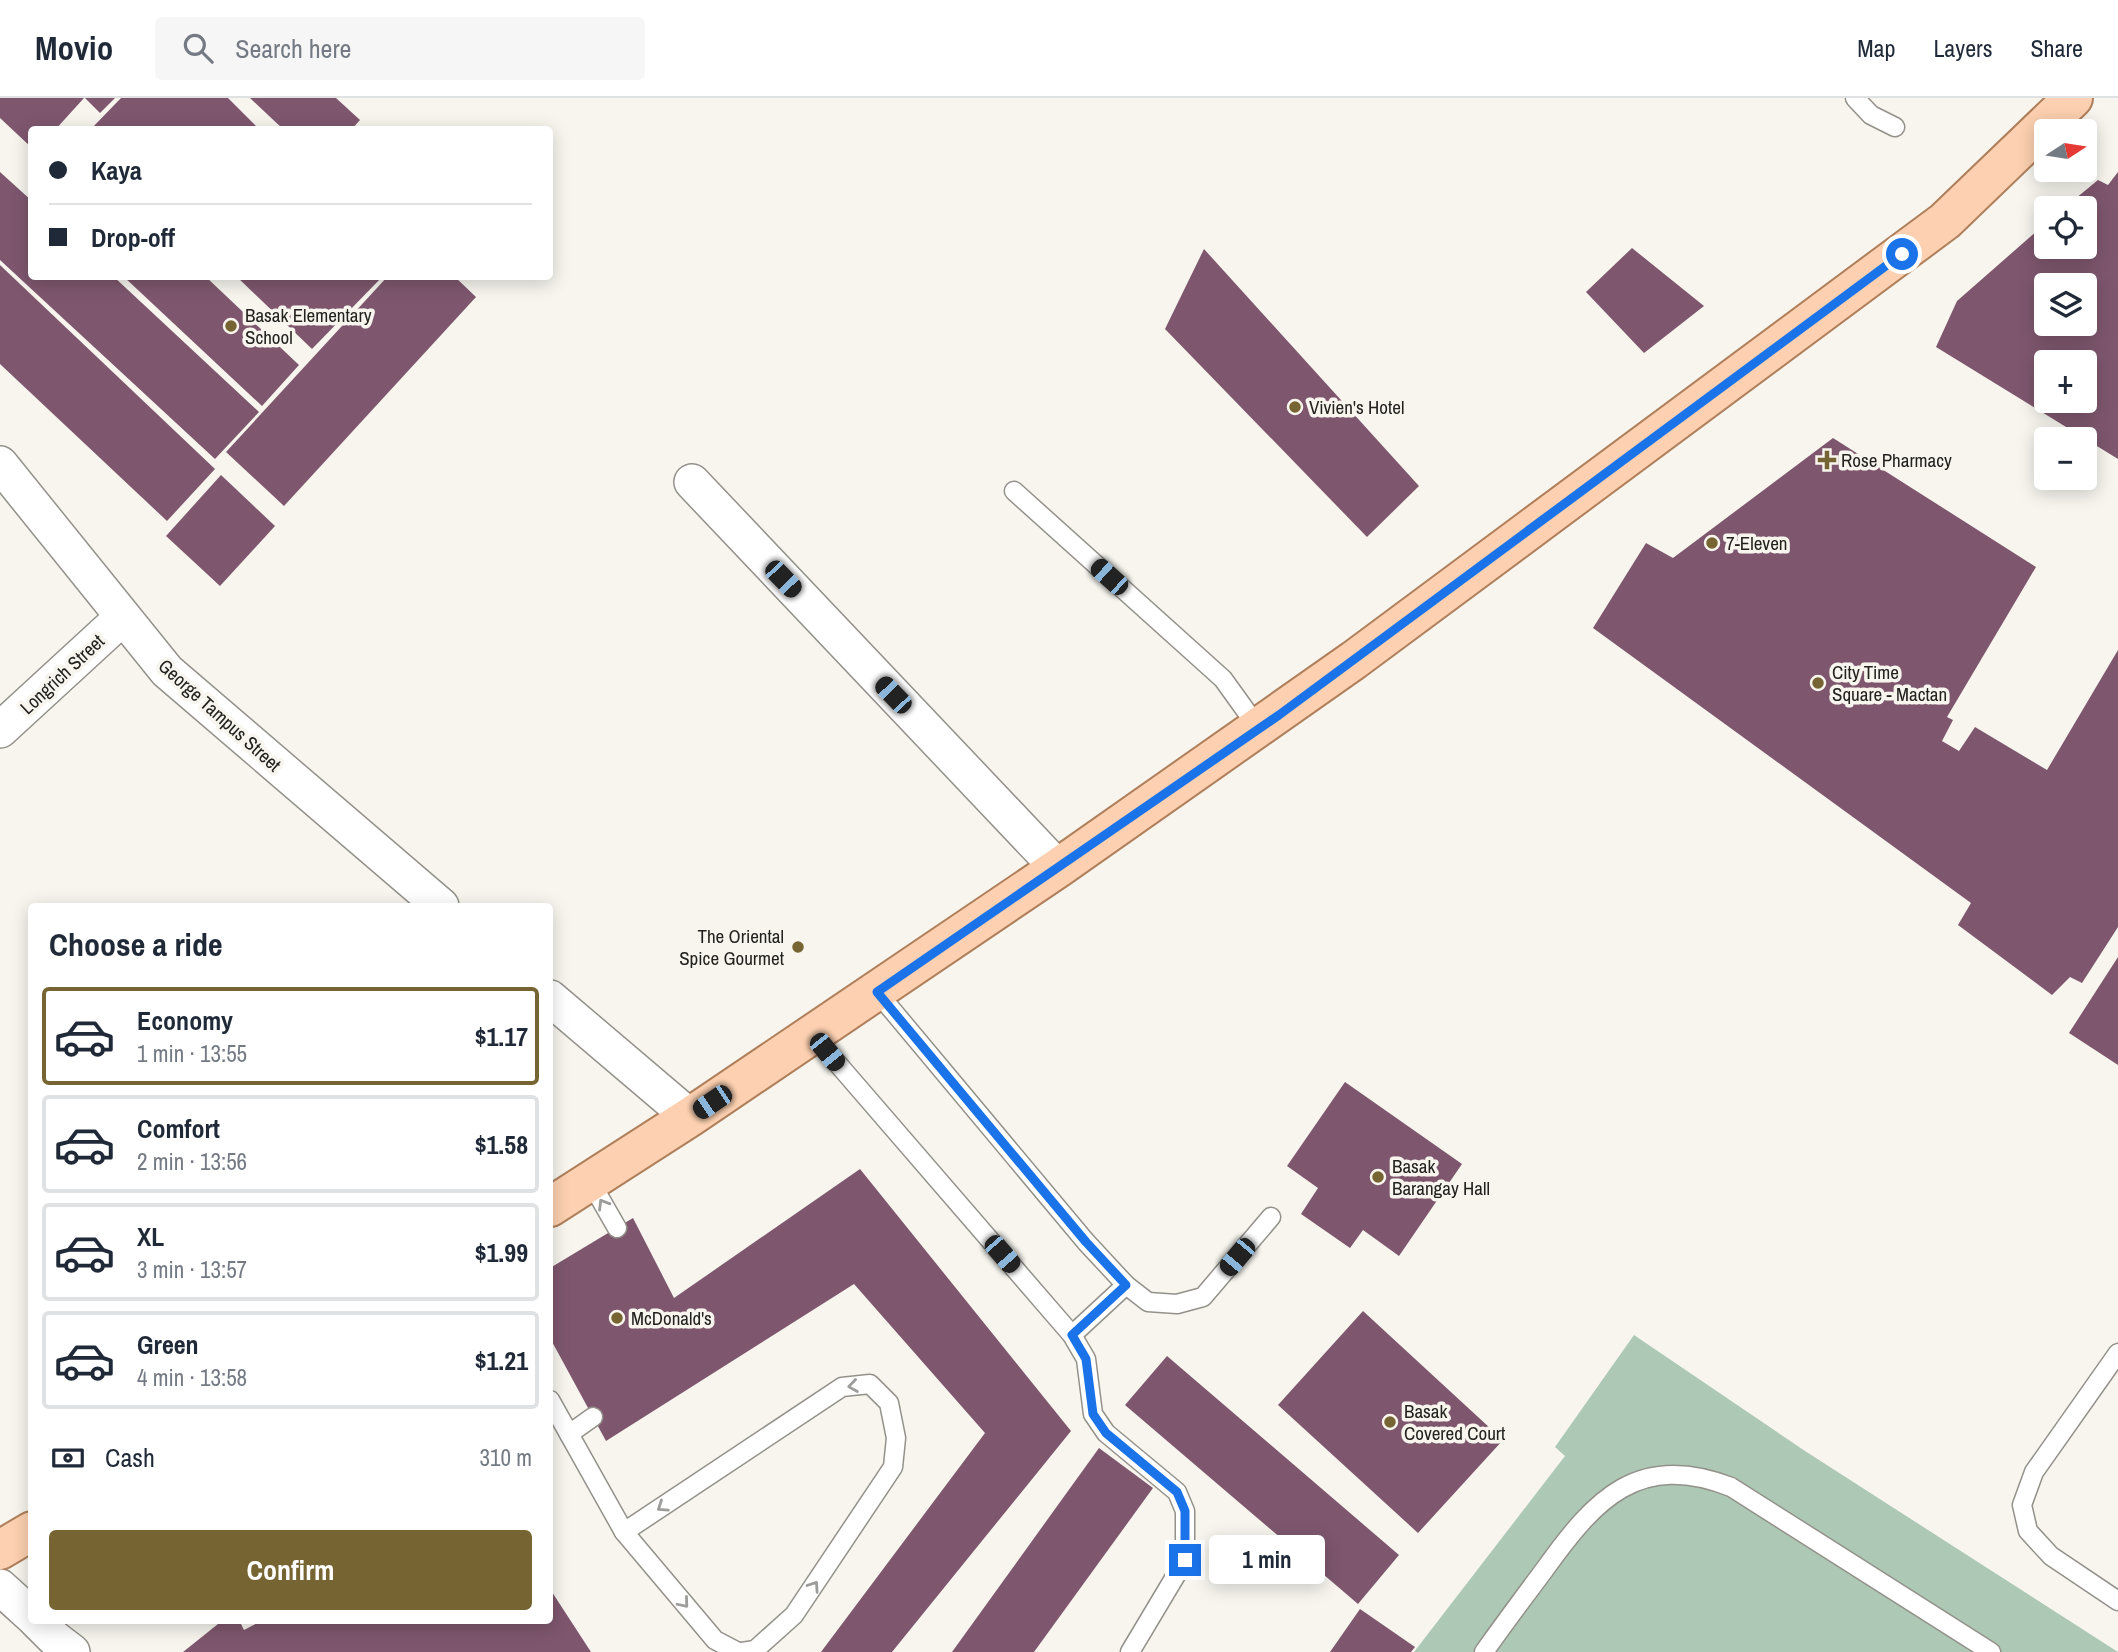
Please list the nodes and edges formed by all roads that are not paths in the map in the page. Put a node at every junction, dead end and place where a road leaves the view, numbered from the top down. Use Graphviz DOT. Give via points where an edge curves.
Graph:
graph roads {
  1 [pos="1856,98"];
  2 [pos="2073,98"];
  3 [pos="1895,127"];
  4 [pos="3,472"];
  5 [pos="692,482"];
  6 [pos="1014,491"];
  7 [pos="123,617"];
  8 [pos="1259,729"];
  9 [pos="0,730"];
  10 [pos="1058,868"];
  11 [pos="438,903"];
  12 [pos="877,992"];
  13 [pos="553,1001"];
  14 [pos="812,1034"];
  15 [pos="690,1116"];
  16 [pos="590,1181"];
  17 [pos="553,1205"];
  18 [pos="1271,1217"];
  19 [pos="617,1228"];
  20 [pos="1126,1285"];
  21 [pos="1072,1335"];
  22 [pos="2118,1353"];
  23 [pos="553,1405"];
  24 [pos="593,1417"];
  25 [pos="569,1434"];
  26 [pos="624,1532"];
  27 [pos="28,1533"];
  28 [pos="0,1550"];
  29 [pos="0,1587"];
  30 [pos="2118,1601"];
  31 [pos="28,1612"];
  32 [pos="40,1624"];
  33 [pos="72,1652"];
  34 [pos="740,1652"];
  35 [pos="1130,1652"];
  36 [pos="1484,1652"];
  37 [pos="1991,1652"];
  1 -- 3 [label="lane" via="1871,114"];
  2 -- 8 [label="main road" via="1945,222"];
  4 -- 7 [label="street, George Tampus Street"];
  5 -- 10 [label="street"];
  6 -- 8 [label="lane" via="1223,679"];
  7 -- 9 [label="street, Longrich Street"];
  7 -- 11 [label="street, George Tampus Street" via="167,671"];
  8 -- 10 [label="main road"];
  10 -- 12 [label="main road"];
  12 -- 14 [label="main road"];
  12 -- 20 [label="lane"];
  13 -- 15 [label="street"];
  14 -- 15 [label="main road"];
  14 -- 21 [label="lane"];
  15 -- 16 [label="main road"];
  16 -- 17 [label="main road"];
  19 -- 16 [label="lane, one-way"];
  18 -- 20 [label="lane" via="1203,1297 1177,1304 1148,1302"];
  20 -- 21 [label="lane"];
  21 -- 35 [label="lane" via="1086,1359 1093,1414 1106,1433 1177,1492 1185,1511 1185,1560"];
  22 -- 30 [label="lane" via="2034,1472 2022,1505 2028,1531 2051,1556"];
  23 -- 25 [label="lane"];
  24 -- 25 [label="lane"];
  25 -- 26 [label="lane"];
  26 -- 34 [label="lane, one-way" via="715,1640"];
  34 -- 26 [label="lane, one-way" via="755,1650 794,1615 893,1467 896,1438 889,1404 870,1384 842,1387"];
  27 -- 28 [label="main road"];
  29 -- 31 [label="street"];
  32 -- 33 [label="street"];
  36 -- 37 [label="lane" via="1575,1527 1608,1496 1639,1481 1674,1474 1705,1477 1731,1488"];
}
